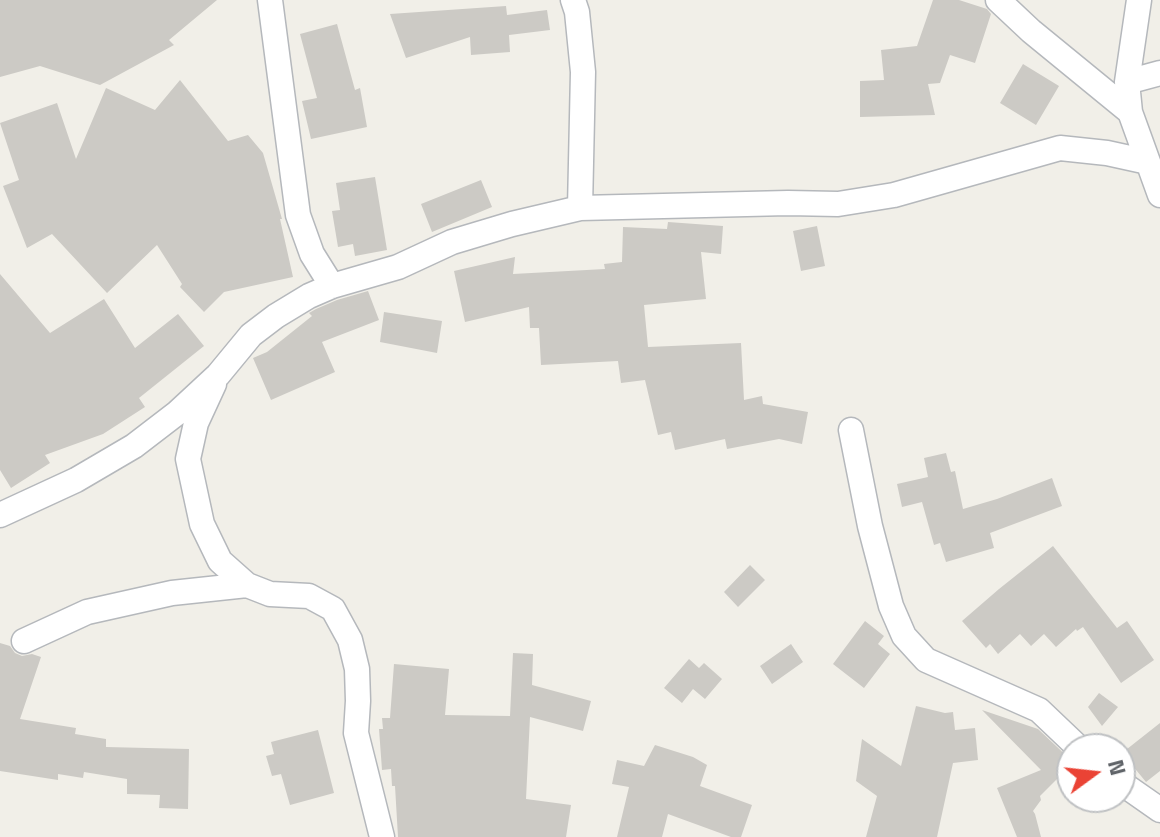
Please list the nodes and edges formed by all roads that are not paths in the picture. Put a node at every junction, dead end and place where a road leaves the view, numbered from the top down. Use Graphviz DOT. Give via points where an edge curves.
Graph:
graph roads {
  1 [pos="270,0"];
  2 [pos="573,0"];
  3 [pos="998,0"];
  4 [pos="1139,0"];
  5 [pos="1160,73"];
  6 [pos="1127,82"];
  7 [pos="1130,112"];
  8 [pos="1148,162"];
  9 [pos="1160,193"];
  10 [pos="580,208"];
  11 [pos="332,286"];
  12 [pos="218,375"];
  13 [pos="851,430"];
  14 [pos="0,515"];
  15 [pos="247,585"];
  16 [pos="24,641"];
  17 [pos="1063,733"];
  18 [pos="1136,793"];
  19 [pos="1160,810"];
  20 [pos="382,837"];
  1 -- 11 [label="street" via="298,215 312,254"];
  2 -- 10 [label="street" via="583,72"];
  3 -- 7 [label="street"];
  4 -- 6 [label="street"];
  5 -- 6 [label="street"];
  6 -- 7 [label="street"];
  7 -- 8 [label="street"];
  8 -- 9 [label="street"];
  8 -- 10 [label="street" via="1060,148 894,195 838,204"];
  10 -- 11 [label="street" via="452,242 398,267"];
  11 -- 12 [label="street" via="251,335"];
  12 -- 14 [label="street" via="134,446"];
  12 -- 15 [label="street" via="196,423 188,459 202,524 220,561"];
  13 -- 17 [label="street" via="870,526 904,636 926,660 1039,710"];
  15 -- 16 [label="street" via="172,593 87,612"];
  15 -- 20 [label="street" via="270,594 309,596 333,609 350,640 357,669 356,733"];
  18 -- 19 [label="street"];
}
